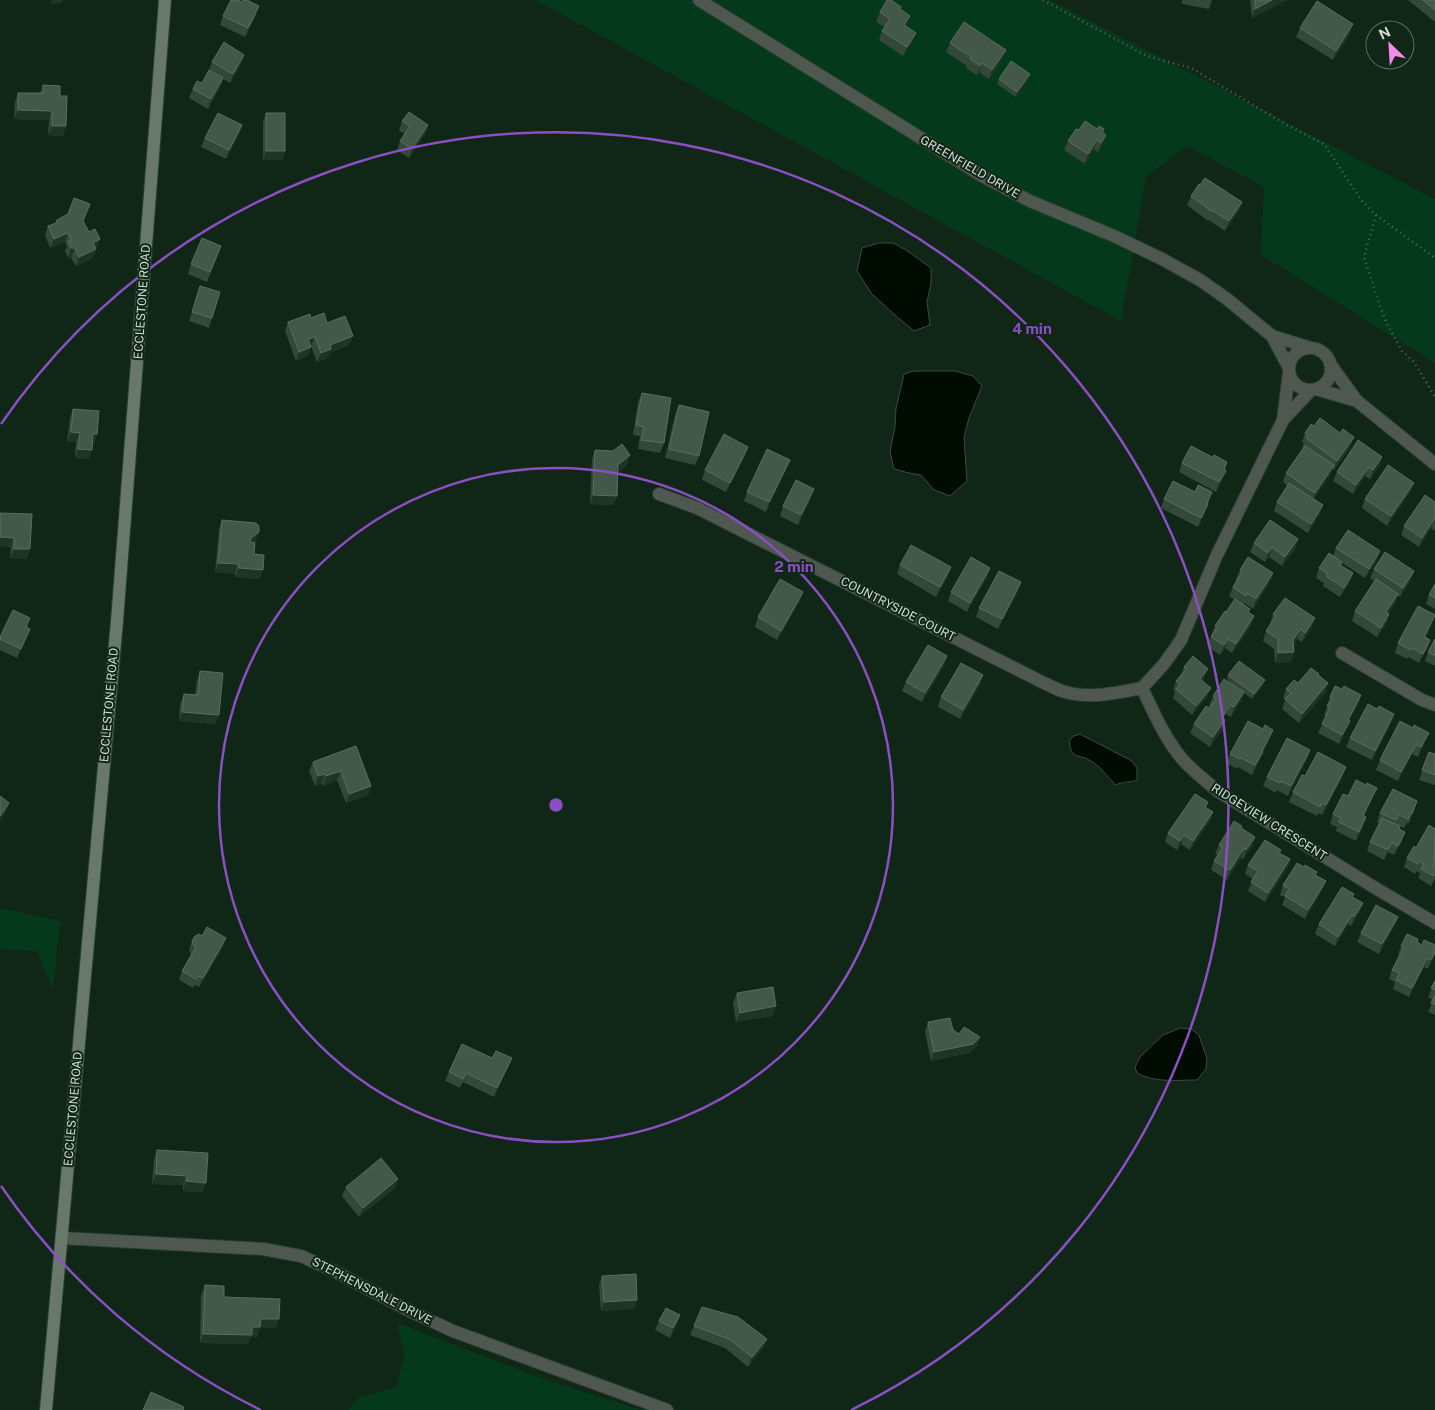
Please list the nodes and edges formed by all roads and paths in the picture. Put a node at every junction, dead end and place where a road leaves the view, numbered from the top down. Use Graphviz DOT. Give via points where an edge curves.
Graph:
graph roads {
  1 [pos="166,0"];
  2 [pos="699,0"];
  3 [pos="1043,0"];
  4 [pos="1376,214"];
  5 [pos="1435,258"];
  6 [pos="1272,336"];
  7 [pos="1312,348"];
  8 [pos="1330,364"];
  9 [pos="1289,370"];
  10 [pos="1313,389"];
  11 [pos="1435,397"];
  12 [pos="1357,401"];
  13 [pos="1283,420"];
  14 [pos="1435,464"];
  15 [pos="659,494"];
  16 [pos="1342,653"];
  17 [pos="1142,688"];
  18 [pos="1435,706"];
  19 [pos="1435,923"];
  20 [pos="62,1238"];
  21 [pos="46,1410"];
  22 [pos="667,1410"];
  1 -- 20 [label="main road, ECCLESTONE ROAD" via="116,631"];
  2 -- 6 [label="street, GREENFIELD DRIVE" via="982,176 1162,259 1200,280"];
  3 -- 4 [label="path" via="1147,56 1191,68 1287,126 1324,144 1362,201"];
  4 -- 5 [label="path"];
  4 -- 11 [label="path" via="1364,258 1388,326"];
  6 -- 7 [label="street, GREENFIELD DRIVE"];
  6 -- 9 [label="street, GREENFIELD DRIVE"];
  7 -- 8 [label="street" via="1322,352"];
  7 -- 9 [label="street" via="1299,351 1290,361"];
  8 -- 10 [label="street" via="1326,382"];
  8 -- 12 [label="street"];
  9 -- 10 [label="street" via="1295,384"];
  9 -- 13 [label="street"];
  10 -- 12 [label="street"];
  10 -- 13 [label="street"];
  12 -- 14 [label="street"];
  13 -- 17 [label="street" via="1216,557 1180,640"];
  15 -- 17 [label="street, COUNTRYSIDE COURT" via="697,508 1066,692 1091,696"];
  16 -- 18 [label="street"];
  17 -- 19 [label="street, RIDGEVIEW CRESCENT" via="1165,736 1183,760 1219,792"];
  20 -- 21 [label="main road, ECCLESTONE ROAD"];
  20 -- 22 [label="street, STEPHENSDALE DRIVE" via="263,1248 301,1256 452,1331"];
}
